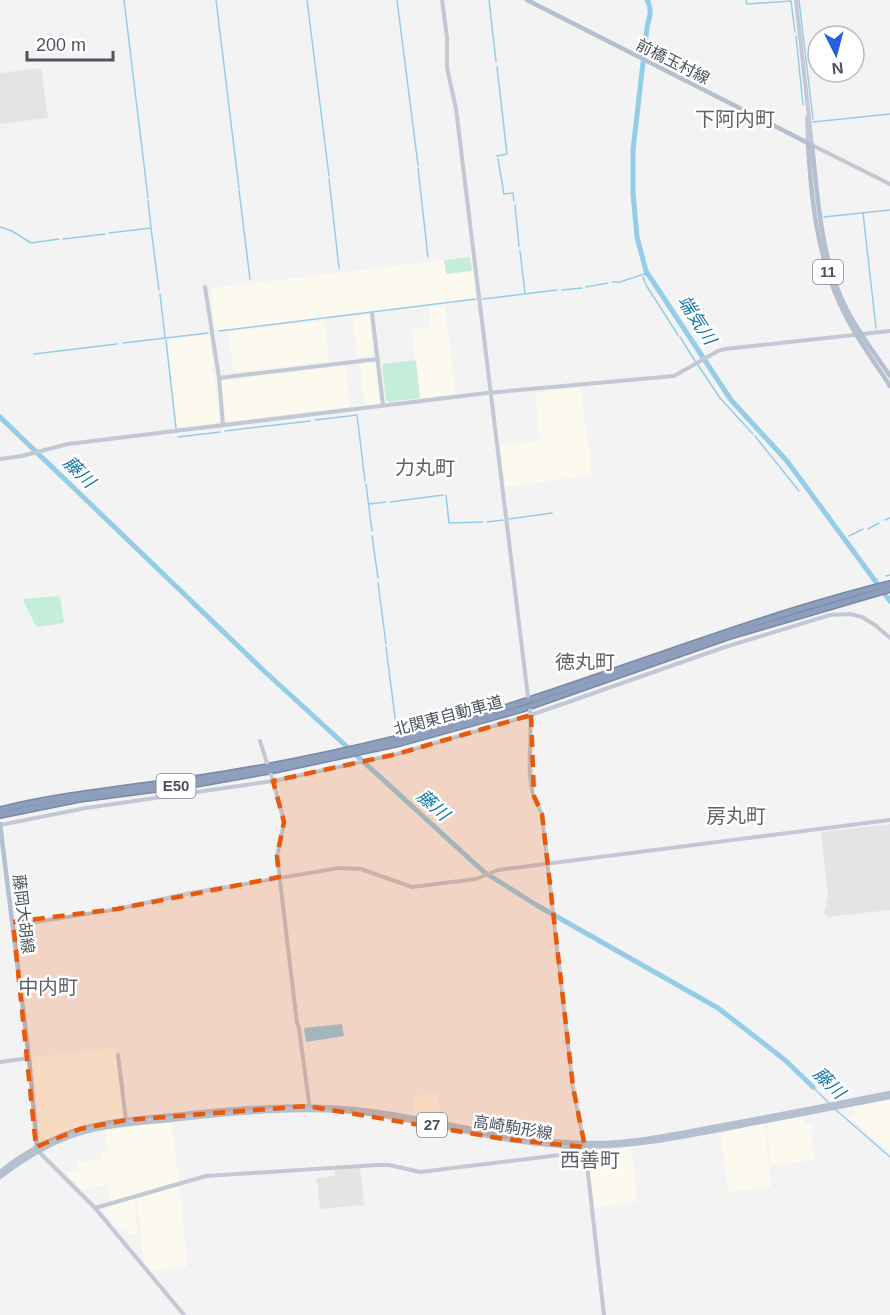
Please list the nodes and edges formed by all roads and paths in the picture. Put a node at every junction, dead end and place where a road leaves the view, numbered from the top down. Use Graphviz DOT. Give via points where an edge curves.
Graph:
graph roads {
  1 [pos="442,0"];
  2 [pos="527,0"];
  3 [pos="796,0"];
  4 [pos="808,108"];
  5 [pos="807,127"];
  6 [pos="792,135"];
  7 [pos="810,144"];
  8 [pos="828,153"];
  9 [pos="814,159"];
  10 [pos="890,184"];
  11 [pos="205,287"];
  12 [pos="372,314"];
  13 [pos="890,331"];
  14 [pos="859,334"];
  15 [pos="378,359"];
  16 [pos="890,376"];
  17 [pos="219,378"];
  18 [pos="890,386"];
  19 [pos="491,393"];
  20 [pos="383,405"];
  21 [pos="223,425"];
  22 [pos="0,459"];
  23 [pos="888,585"];
  24 [pos="890,638"];
  25 [pos="528,698"];
  26 [pos="530,709"];
  27 [pos="531,716"];
  28 [pos="260,741"];
  29 [pos="267,764"];
  30 [pos="271,774"];
  31 [pos="273,780"];
  32 [pos="3,812"];
  33 [pos="890,820"];
  34 [pos="0,825"];
  35 [pos="549,863"];
  36 [pos="279,878"];
  37 [pos="13,922"];
  38 [pos="118,1055"];
  39 [pos="29,1058"];
  40 [pos="0,1062"];
  41 [pos="890,1095"];
  42 [pos="308,1108"];
  43 [pos="127,1122"];
  44 [pos="584,1147"];
  45 [pos="37,1149"];
  46 [pos="0,1172"];
  47 [pos="0,1177"];
  48 [pos="95,1208"];
  49 [pos="184,1315"];
  50 [pos="604,1315"];
  1 -- 19 [label="street" via="447,68 456,109"];
  2 -- 6 [label="main road, 前橋玉村線"];
  3 -- 4 [label="street"];
  4 -- 5 [label="street"];
  4 -- 7 [label="street"];
  5 -- 6 [label="street" via="801,135"];
  5 -- 7 [label="street"];
  6 -- 7 [label="main road, 前橋玉村線"];
  7 -- 8 [label="street"];
  7 -- 9 [label="main road, 11"];
  7 -- 14 [label="main road, 11" via="823,254 840,305"];
  8 -- 9 [label="street" via="818,153"];
  8 -- 10 [label="street"];
  9 -- 14 [label="main road, 11" via="830,265"];
  11 -- 17 [label="street"];
  12 -- 15 [label="street"];
  13 -- 14 [label="street"];
  14 -- 16 [label="main road, 11"];
  14 -- 18 [label="main road, 11"];
  14 -- 19 [label="street" via="725,349 665,377"];
  15 -- 17 [label="street"];
  15 -- 20 [label="street"];
  17 -- 21 [label="street"];
  19 -- 20 [label="street"];
  19 -- 25 [label="street"];
  20 -- 21 [label="street"];
  21 -- 22 [label="street" via="69,444"];
  23 -- 32 [label="highway, 北関東自動車道 / E50" via="728,631 522,703 358,751 78,795"];
  24 -- 27 [label="street" via="862,617 831,615 715,650"];
  26 -- 27 [label="street"];
  27 -- 31 [label="street" via="436,744"];
  27 -- 35 [label="street" via="529,754 534,796 542,814"];
  28 -- 29 [label="street"];
  30 -- 31 [label="street"];
  31 -- 34 [label="street" via="86,807"];
  31 -- 36 [label="street" via="284,822 277,856"];
  33 -- 35 [label="street"];
  34 -- 37 [label="main road, 藤岡大胡線"];
  35 -- 36 [label="street" via="415,887 358,868"];
  35 -- 44 [label="street" via="573,1087"];
  36 -- 37 [label="street" via="117,909 30,923"];
  36 -- 42 [label="street"];
  37 -- 39 [label="main road, 藤岡大胡線"];
  38 -- 43 [label="street"];
  39 -- 40 [label="street"];
  39 -- 45 [label="main road, 藤岡大胡線"];
  41 -- 44 [label="main road, 高崎駒形線 / 27"];
  42 -- 43 [label="main road, 高崎駒形線 / 27" via="251,1108"];
  42 -- 44 [label="main road, 高崎駒形線 / 27" via="384,1112"];
  43 -- 45 [label="main road, 高崎駒形線 / 27" via="80,1129"];
  44 -- 48 [label="street" via="576,1153 420,1172 377,1165 206,1176"];
  44 -- 50 [label="street"];
  45 -- 46 [label="main road, 高崎駒形線 / 27"];
  45 -- 47 [label="main road, 高崎駒形線 / 27"];
  45 -- 48 [label="street"];
  48 -- 49 [label="street"];
}
